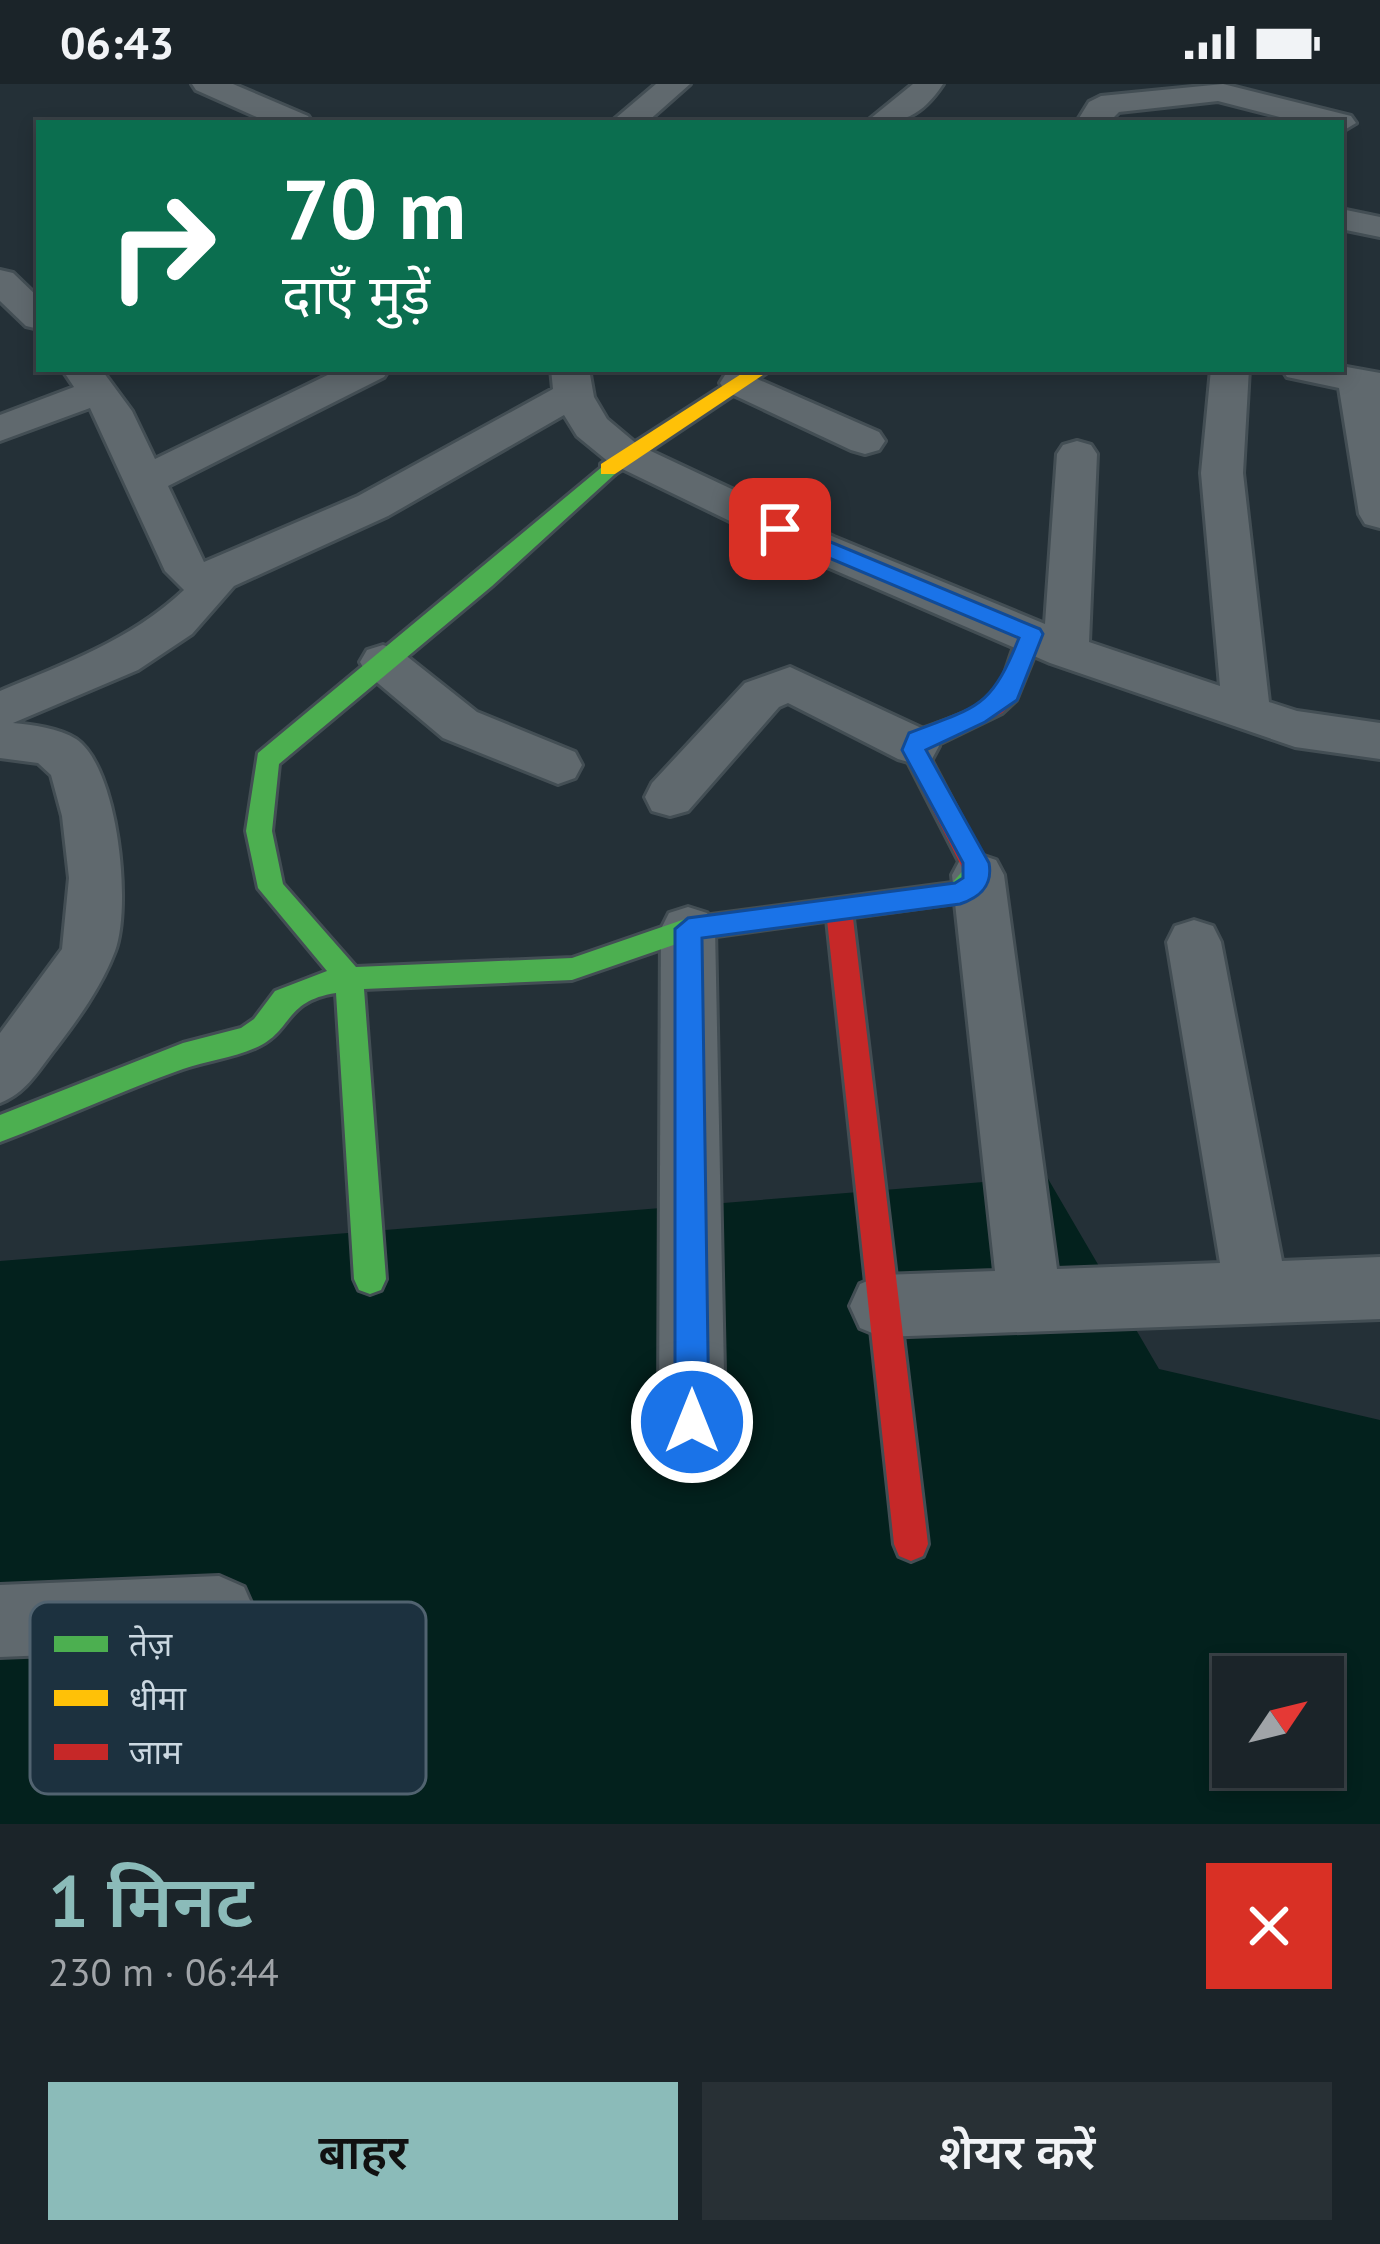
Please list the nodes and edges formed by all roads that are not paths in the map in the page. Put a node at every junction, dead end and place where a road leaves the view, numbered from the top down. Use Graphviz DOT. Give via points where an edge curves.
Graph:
graph roads {
  1 [pos="207,84"];
  2 [pos="675,84"];
  3 [pos="928,84"];
  4 [pos="290,120"];
  5 [pos="630,120"];
  6 [pos="889,120"];
  7 [pos="1094,120"];
  8 [pos="1329,120"];
  9 [pos="1344,124"];
  10 [pos="1380,134"];
  11 [pos="1344,220"];
  12 [pos="1380,227"];
  13 [pos="0,281"];
  14 [pos="36,315"];
  15 [pos="364,372"];
  16 [pos="1230,372"];
  17 [pos="1315,372"];
  18 [pos="92,376"];
  19 [pos="751,376"];
  20 [pos="572,382"];
  21 [pos="1368,383"];
  22 [pos="0,429"];
  23 [pos="865,441"];
  24 [pos="624,454"];
  25 [pos="1077,454"];
  26 [pos="146,480"];
  27 [pos="1380,514"];
  28 [pos="219,575"];
  29 [pos="1049,643"];
  30 [pos="382,662"];
  31 [pos="0,710"];
  32 [pos="1246,712"];
  33 [pos="0,740"];
  34 [pos="1380,741"];
  35 [pos="915,746"];
  36 [pos="558,765"];
  37 [pos="670,797"];
  38 [pos="978,875"];
  39 [pos="839,910"];
  40 [pos="688,929"];
  41 [pos="1194,942"];
  42 [pos="349,978"];
  43 [pos="0,1077"];
  44 [pos="0,1129"];
  45 [pos="370,1279"];
  46 [pos="1380,1288"];
  47 [pos="1257,1293"];
  48 [pos="1030,1301"];
  49 [pos="882,1306"];
  50 [pos="692,1422"];
  51 [pos="911,1544"];
  52 [pos="30,1621"];
  53 [pos="0,1622"];
  1 -- 4 [label="street"];
  2 -- 5 [label="street"];
  3 -- 6 [label="street"];
  7 -- 8 [label="street" via="1112,104 1204,92"];
  9 -- 10 [label="street"];
  11 -- 12 [label="street"];
  13 -- 14 [label="street"];
  15 -- 26 [label="street"];
  16 -- 32 [label="street" via="1222,473"];
  17 -- 21 [label="street"];
  18 -- 22 [label="street"];
  18 -- 26 [label="street"];
  19 -- 23 [label="street"];
  19 -- 24 [label="street"];
  20 -- 24 [label="street" via="591,427"];
  20 -- 28 [label="street" via="373,506"];
  21 -- 27 [label="street"];
  24 -- 29 [label="street"];
  24 -- 30 [label="street"];
  25 -- 29 [label="street"];
  26 -- 28 [label="street" via="187,571"];
  28 -- 31 [label="street" via="173,629"];
  29 -- 32 [label="street"];
  29 -- 35 [label="street" via="994,707"];
  30 -- 36 [label="street" via="460,725"];
  30 -- 42 [label="street" via="276,750 261,785 259,831 271,888"];
  32 -- 34 [label="street" via="1295,729"];
  33 -- 43 [label="street" via="44,746 74,766 97,911 78,973"];
  35 -- 37 [label="street" via="779,685"];
  35 -- 38 [label="street"];
  38 -- 39 [label="street" via="960,893"];
  38 -- 48 [label="street"];
  39 -- 40 [label="street"];
  39 -- 49 [label="street"];
  40 -- 42 [label="street" via="572,969"];
  40 -- 50 [label="street"];
  41 -- 47 [label="street"];
  42 -- 44 [label="street" via="285,999 249,1038"];
  42 -- 45 [label="street"];
  46 -- 47 [label="street"];
  47 -- 48 [label="street"];
  48 -- 49 [label="street"];
  49 -- 51 [label="street"];
  52 -- 53 [label="street"];
}
